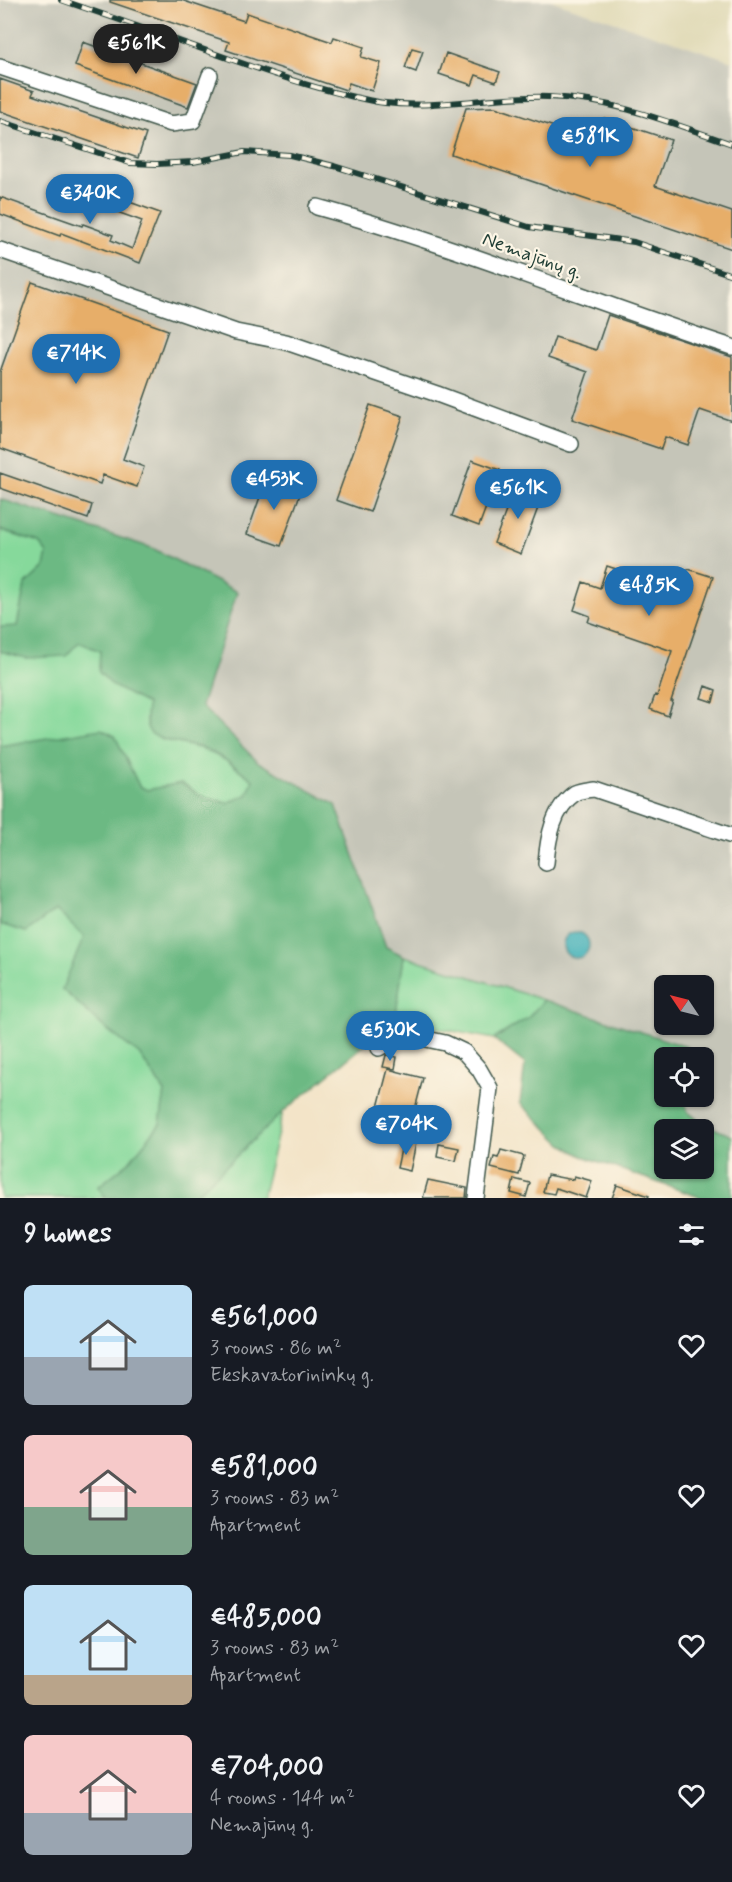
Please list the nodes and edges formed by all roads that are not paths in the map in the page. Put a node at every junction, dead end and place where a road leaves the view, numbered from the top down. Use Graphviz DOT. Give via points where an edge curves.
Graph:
graph roads {
  1 [pos="0,67"];
  2 [pos="210,75"];
  3 [pos="317,207"];
  4 [pos="0,250"];
  5 [pos="732,347"];
  6 [pos="571,444"];
  7 [pos="732,836"];
  8 [pos="546,863"];
  9 [pos="379,1048"];
  10 [pos="476,1198"];
  1 -- 2 [label="street" via="171,124 193,121"];
  3 -- 5 [label="street, Nemajūnų g." via="387,226"];
  4 -- 6 [label="street" via="236,332 286,342"];
  7 -- 8 [label="street" via="594,789 577,792 564,803 548,840"];
  9 -- 10 [label="street" via="396,1038 422,1038 464,1052 479,1069 490,1088"];
}
